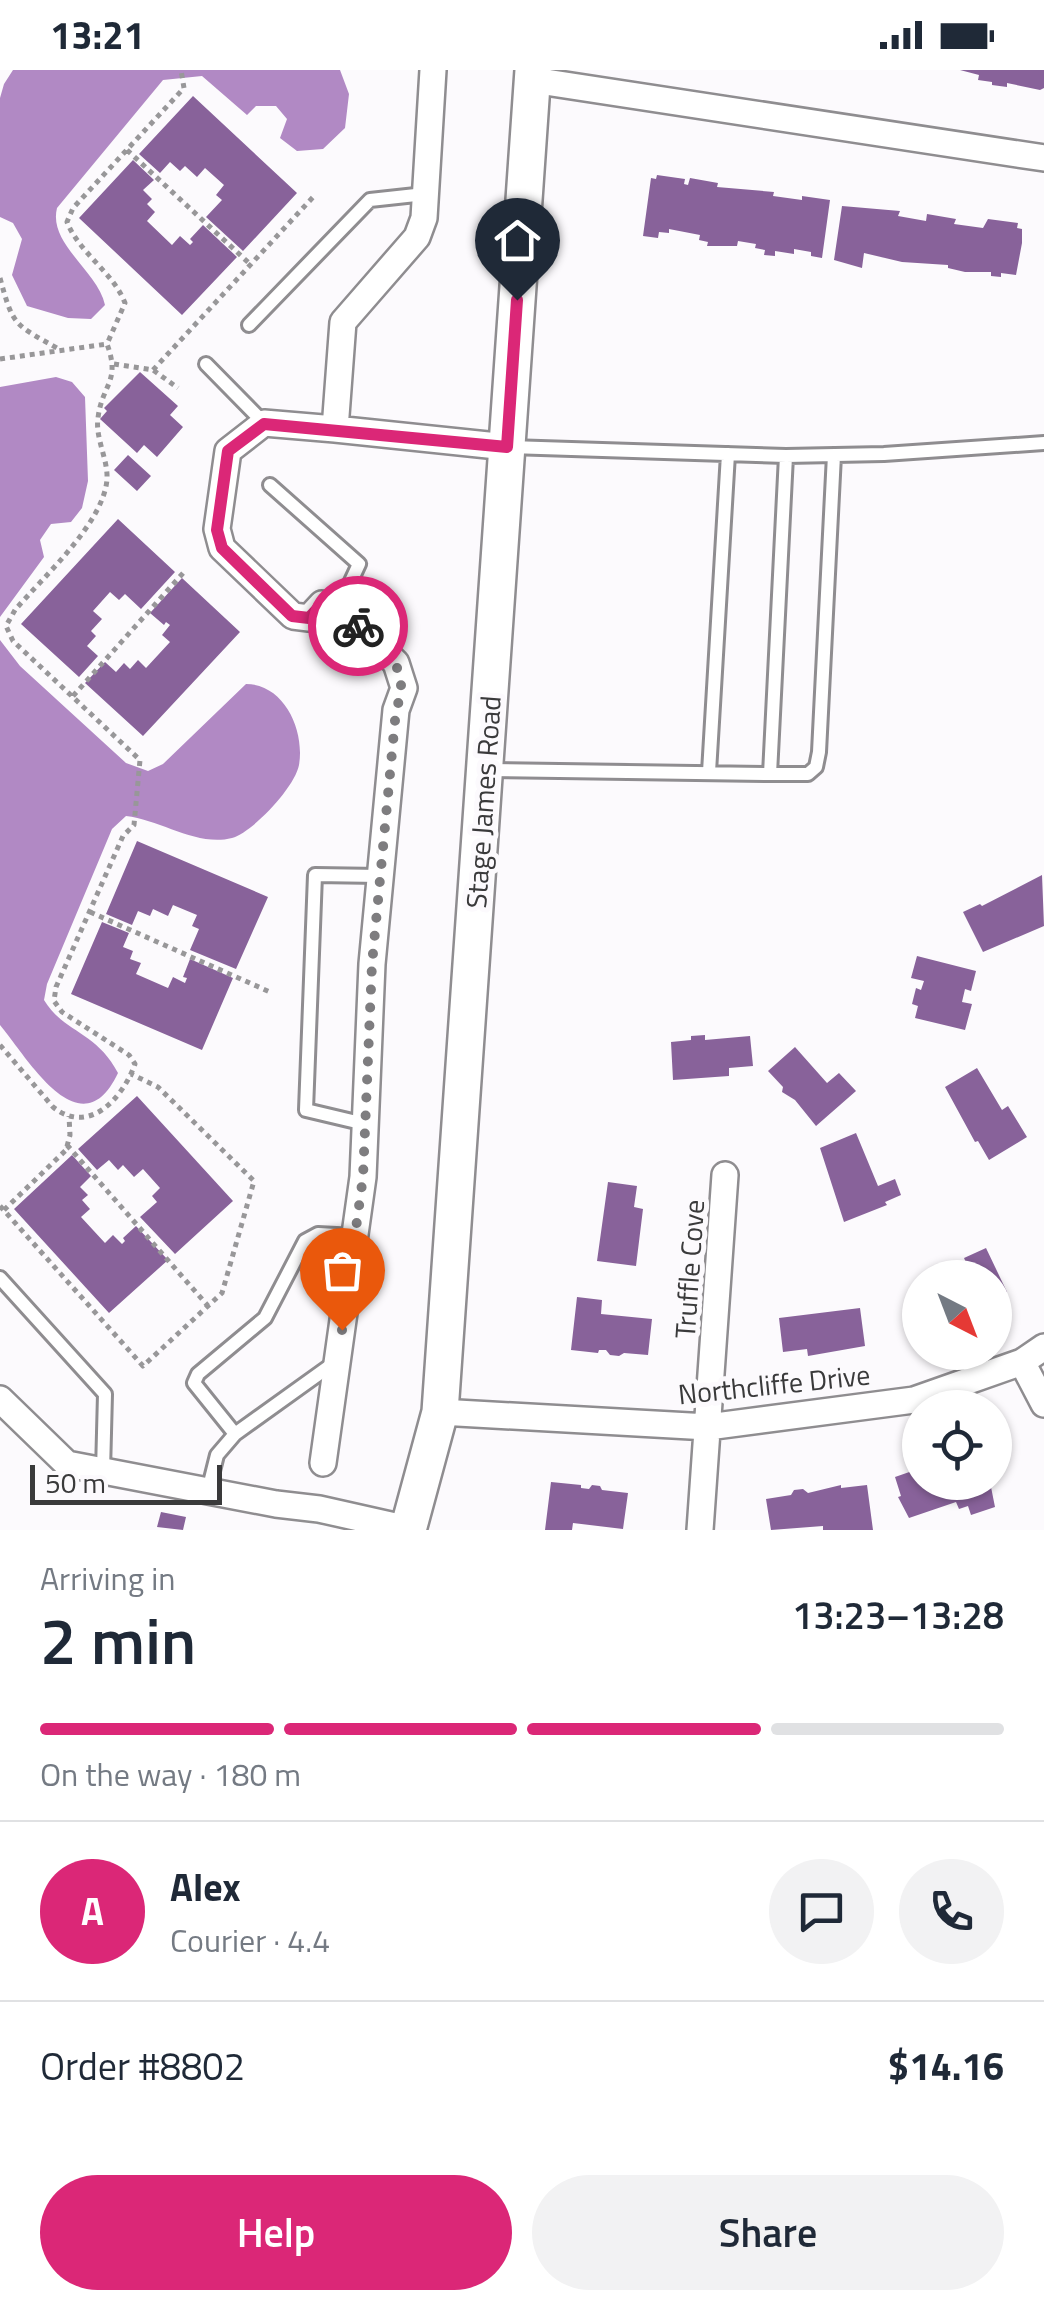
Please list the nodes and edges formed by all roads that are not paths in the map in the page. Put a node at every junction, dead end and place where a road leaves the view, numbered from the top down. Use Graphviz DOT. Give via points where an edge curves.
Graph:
graph roads {
  1 [pos="434,70"];
  2 [pos="533,75"];
  3 [pos="1044,158"];
  4 [pos="425,194"];
  5 [pos="249,325"];
  6 [pos="206,364"];
  7 [pos="264,424"];
  8 [pos="334,430"];
  9 [pos="1044,444"];
  10 [pos="507,447"];
  11 [pos="728,454"];
  12 [pos="834,455"];
  13 [pos="786,456"];
  14 [pos="270,485"];
  15 [pos="339,607"];
  16 [pos="485,770"];
  17 [pos="709,772"];
  18 [pos="770,774"];
  19 [pos="380,876"];
  20 [pos="365,1124"];
  21 [pos="725,1175"];
  22 [pos="355,1236"];
  23 [pos="0,1278"];
  24 [pos="1044,1347"];
  25 [pos="337,1361"];
  26 [pos="1022,1362"];
  27 [pos="0,1399"];
  28 [pos="1044,1404"];
  29 [pos="440,1412"];
  30 [pos="708,1427"];
  31 [pos="235,1434"];
  32 [pos="323,1463"];
  33 [pos="104,1471"];
  34 [pos="208,1491"];
  35 [pos="408,1530"];
  36 [pos="700,1530"];
  1 -- 4 [label="street"];
  2 -- 3 [label="street"];
  2 -- 10 [label="main road, Stage James Road"];
  4 -- 5 [label="lane" via="370,200"];
  4 -- 8 [label="street" via="416,237 343,322"];
  6 -- 7 [label="lane"];
  7 -- 8 [label="street"];
  7 -- 15 [label="street" via="228,451 217,530 222,548 292,616 309,618 322,604"];
  8 -- 10 [label="street"];
  9 -- 12 [label="lane"];
  10 -- 11 [label="lane"];
  10 -- 16 [label="main road, Stage James Road"];
  11 -- 13 [label="lane"];
  11 -- 17 [label="lane"];
  12 -- 13 [label="lane"];
  12 -- 18 [label="lane" via="816,767 808,774"];
  13 -- 18 [label="lane"];
  14 -- 15 [label="lane" via="359,564"];
  15 -- 19 [label="street" via="396,664 404,688 396,710"];
  16 -- 17 [label="lane"];
  16 -- 29 [label="main road, Stage James Road"];
  17 -- 18 [label="lane"];
  19 -- 20 [label="street"];
  19 -- 20 [label="lane" via="315,875 306,1110"];
  20 -- 22 [label="street"];
  21 -- 30 [label="street, Truffle Cove"];
  22 -- 25 [label="street"];
  22 -- 31 [label="lane" via="318,1234 305,1241 266,1318 198,1374 200,1394"];
  23 -- 33 [label="lane" via="106,1394"];
  24 -- 26 [label="street, Northcliffe Drive"];
  25 -- 31 [label="lane"];
  25 -- 32 [label="street"];
  26 -- 28 [label="street"];
  26 -- 30 [label="street, Northcliffe Drive" via="914,1400"];
  27 -- 33 [label="street" via="68,1464"];
  29 -- 30 [label="street, Northcliffe Drive"];
  29 -- 35 [label="main road, Stage James Road"];
  30 -- 36 [label="street, Truffle Cove"];
  31 -- 34 [label="lane" via="217,1455"];
  33 -- 34 [label="street"];
  34 -- 35 [label="street"];
}
